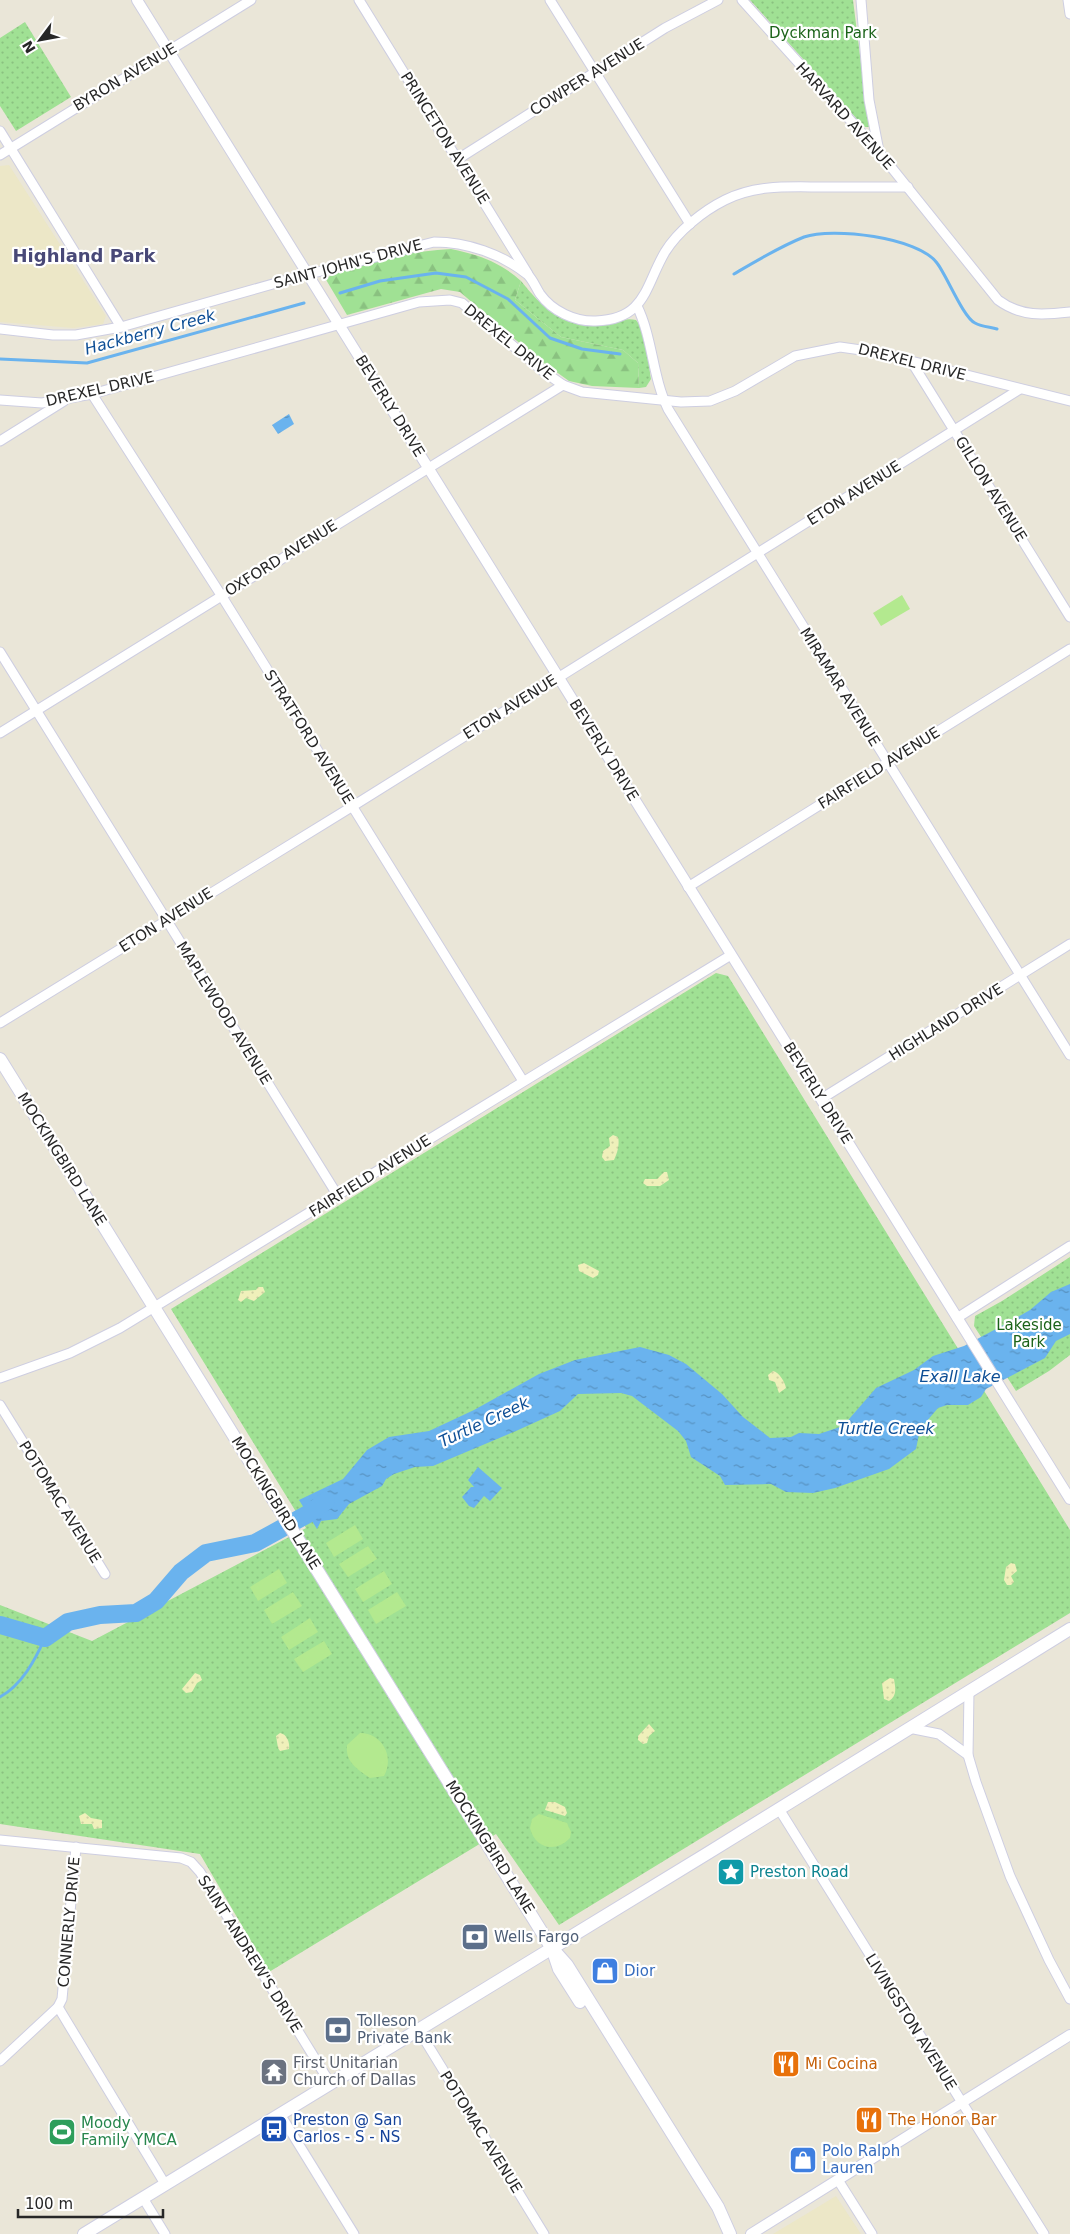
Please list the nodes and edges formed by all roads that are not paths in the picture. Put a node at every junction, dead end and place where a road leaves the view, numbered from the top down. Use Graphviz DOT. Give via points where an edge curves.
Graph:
graph roads {
  1 [pos="137,0"];
  2 [pos="251,0"];
  3 [pos="359,0"];
  4 [pos="550,0"];
  5 [pos="718,0"];
  6 [pos="742,0"];
  7 [pos="861,0"];
  8 [pos="1068,0"];
  9 [pos="1070,14"];
  10 [pos="169,51"];
  11 [pos="594,72"];
  12 [pos="0,131"];
  13 [pos="11,148"];
  14 [pos="879,152"];
  15 [pos="0,155"];
  16 [pos="458,158"];
  17 [pos="908,188"];
  18 [pos="690,224"];
  19 [pos="308,274"];
  20 [pos="530,276"];
  21 [pos="637,306"];
  22 [pos="1070,312"];
  23 [pos="339,325"];
  24 [pos="121,327"];
  25 [pos="0,329"];
  26 [pos="911,361"];
  27 [pos="563,385"];
  28 [pos="1020,390"];
  29 [pos="92,394"];
  30 [pos="663,399"];
  31 [pos="0,400"];
  32 [pos="66,400"];
  33 [pos="1070,401"];
  34 [pos="955,431"];
  35 [pos="0,441"];
  36 [pos="428,468"];
  37 [pos="757,554"];
  38 [pos="221,595"];
  39 [pos="1070,617"];
  40 [pos="1070,649"];
  41 [pos="0,652"];
  42 [pos="558,677"];
  43 [pos="36,710"];
  44 [pos="0,733"];
  45 [pos="888,762"];
  46 [pos="353,806"];
  47 [pos="688,887"];
  48 [pos="166,920"];
  49 [pos="1070,944"];
  50 [pos="731,955"];
  51 [pos="1020,975"];
  52 [pos="0,1023"];
  53 [pos="1070,1055"];
  54 [pos="0,1059"];
  55 [pos="523,1082"];
  56 [pos="821,1099"];
  57 [pos="338,1196"];
  58 [pos="1070,1246"];
  59 [pos="155,1307"];
  60 [pos="957,1318"];
  61 [pos="0,1378"];
  62 [pos="0,1405"];
  63 [pos="1070,1499"];
  64 [pos="105,1574"];
  65 [pos="1070,1628"];
  66 [pos="969,1691"];
  67 [pos="909,1728"];
  68 [pos="968,1755"];
  69 [pos="779,1809"];
  70 [pos="0,1840"];
  71 [pos="76,1847"];
  72 [pos="551,1947"];
  73 [pos="1070,1999"];
  74 [pos="58,2007"];
  75 [pos="418,2029"];
  76 [pos="1070,2034"];
  77 [pos="0,2061"];
  78 [pos="330,2083"];
  79 [pos="962,2103"];
  80 [pos="280,2114"];
  81 [pos="838,2180"];
  82 [pos="165,2184"];
  83 [pos="143,2198"];
  84 [pos="84,2234"];
  85 [pos="165,2234"];
  86 [pos="354,2234"];
  87 [pos="544,2234"];
  88 [pos="729,2234"];
  89 [pos="751,2234"];
  90 [pos="872,2234"];
  91 [pos="1044,2234"];
  1 -- 10 [label="street, BEVERLY DRIVE"];
  2 -- 10 [label="street, BYRON AVENUE"];
  3 -- 16 [label="street, PRINCETON AVENUE"];
  4 -- 11 [label="street"];
  5 -- 11 [label="street, COWPER AVENUE" via="688,14"];
  6 -- 14 [label="street, HARVARD AVENUE"];
  7 -- 14 [label="street" via="869,100"];
  8 -- 9 [label="street"];
  10 -- 13 [label="street, BYRON AVENUE"];
  10 -- 19 [label="street, BEVERLY DRIVE"];
  11 -- 16 [label="street, COWPER AVENUE"];
  11 -- 18 [label="street"];
  12 -- 13 [label="street"];
  13 -- 15 [label="street, BYRON AVENUE"];
  13 -- 24 [label="street"];
  14 -- 17 [label="street, HARVARD AVENUE"];
  16 -- 20 [label="street, PRINCETON AVENUE"];
  17 -- 18 [label="street" via="764,187 724,200"];
  17 -- 22 [label="street" via="987,287 1007,306 1022,313 1038,315"];
  18 -- 21 [label="street" via="666,252"];
  19 -- 20 [label="street, SAINT JOHN'S DRIVE" via="416,245 449,242 488,252"];
  19 -- 23 [label="street, BEVERLY DRIVE"];
  19 -- 24 [label="street, SAINT JOHN'S DRIVE"];
  20 -- 21 [label="street, SAINT JOHN'S DRIVE" via="550,305 573,317 596,321"];
  21 -- 30 [label="street, MIRAMAR AVENUE"];
  23 -- 27 [label="street, DREXEL DRIVE" via="419,302 450,300 477,315"];
  23 -- 29 [label="street, DREXEL DRIVE"];
  23 -- 36 [label="street, BEVERLY DRIVE"];
  24 -- 25 [label="street, SAINT JOHN'S DRIVE" via="61,335"];
  26 -- 28 [label="street, DREXEL DRIVE"];
  26 -- 30 [label="street, DREXEL DRIVE" via="853,348 819,350 795,356 736,391 710,401"];
  26 -- 34 [label="street, GILLON AVENUE"];
  27 -- 30 [label="street, DREXEL DRIVE" via="582,392"];
  27 -- 36 [label="street, OXFORD AVENUE"];
  28 -- 33 [label="street, DREXEL DRIVE"];
  28 -- 34 [label="street, ETON AVENUE"];
  29 -- 32 [label="street, DREXEL DRIVE"];
  29 -- 38 [label="street, STRATFORD AVENUE"];
  30 -- 37 [label="street, MIRAMAR AVENUE"];
  31 -- 32 [label="street, DREXEL DRIVE" via="42,403"];
  32 -- 35 [label="street"];
  34 -- 37 [label="street, ETON AVENUE"];
  34 -- 39 [label="street, GILLON AVENUE"];
  36 -- 38 [label="street, OXFORD AVENUE"];
  36 -- 42 [label="street, BEVERLY DRIVE"];
  37 -- 42 [label="street, ETON AVENUE"];
  37 -- 45 [label="street, MIRAMAR AVENUE"];
  38 -- 43 [label="street, OXFORD AVENUE"];
  38 -- 46 [label="street, STRATFORD AVENUE"];
  40 -- 45 [label="street, FAIRFIELD AVENUE"];
  41 -- 43 [label="street, MAPLEWOOD AVENUE"];
  42 -- 46 [label="street, ETON AVENUE"];
  42 -- 47 [label="street, BEVERLY DRIVE"];
  43 -- 44 [label="street, OXFORD AVENUE"];
  43 -- 48 [label="street, MAPLEWOOD AVENUE"];
  45 -- 47 [label="street, FAIRFIELD AVENUE"];
  45 -- 51 [label="street, MIRAMAR AVENUE"];
  46 -- 48 [label="street, ETON AVENUE"];
  46 -- 55 [label="street, STRATFORD AVENUE"];
  47 -- 50 [label="street, BEVERLY DRIVE"];
  48 -- 52 [label="street, ETON AVENUE"];
  48 -- 57 [label="street, MAPLEWOOD AVENUE"];
  49 -- 51 [label="street, HIGHLAND DRIVE"];
  50 -- 55 [label="street, FAIRFIELD AVENUE"];
  50 -- 56 [label="street, BEVERLY DRIVE"];
  51 -- 53 [label="street, MIRAMAR AVENUE"];
  51 -- 56 [label="street, HIGHLAND DRIVE"];
  54 -- 59 [label="main road, MOCKINGBIRD LANE"];
  55 -- 57 [label="street, FAIRFIELD AVENUE"];
  56 -- 60 [label="street, BEVERLY DRIVE"];
  57 -- 59 [label="street, FAIRFIELD AVENUE"];
  58 -- 60 [label="street"];
  59 -- 61 [label="street, FAIRFIELD AVENUE" via="90,1344"];
  59 -- 72 [label="main road, MOCKINGBIRD LANE"];
  60 -- 63 [label="street, BEVERLY DRIVE"];
  62 -- 64 [label="street, POTOMAC AVENUE"];
  65 -- 66 [label="main road"];
  66 -- 67 [label="main road"];
  66 -- 68 [label="street"];
  67 -- 68 [label="street" via="938,1734"];
  67 -- 69 [label="main road"];
  68 -- 73 [label="street" via="1010,1876 1048,1960"];
  69 -- 72 [label="main road"];
  69 -- 79 [label="street, LIVINGSTON AVENUE"];
  70 -- 71 [label="street, SAINT ANDREW'S DRIVE"];
  71 -- 74 [label="street, CONNERLY DRIVE" via="62,1999"];
  71 -- 78 [label="street, SAINT ANDREW'S DRIVE" via="181,1858 191,1862"];
  72 -- 75 [label="main road"];
  72 -- 88 [label="main road, MOCKINGBIRD LANE" via="559,1970 625,2067"];
  74 -- 77 [label="street, CONNERLY DRIVE"];
  74 -- 82 [label="street"];
  75 -- 78 [label="main road"];
  75 -- 87 [label="street, POTOMAC AVENUE"];
  76 -- 79 [label="street"];
  78 -- 80 [label="main road"];
  79 -- 81 [label="street"];
  79 -- 91 [label="street, LIVINGSTON AVENUE"];
  80 -- 82 [label="main road"];
  80 -- 86 [label="street"];
  81 -- 89 [label="street"];
  81 -- 90 [label="street"];
  82 -- 83 [label="main road"];
  83 -- 84 [label="main road"];
  83 -- 85 [label="street"];
}
